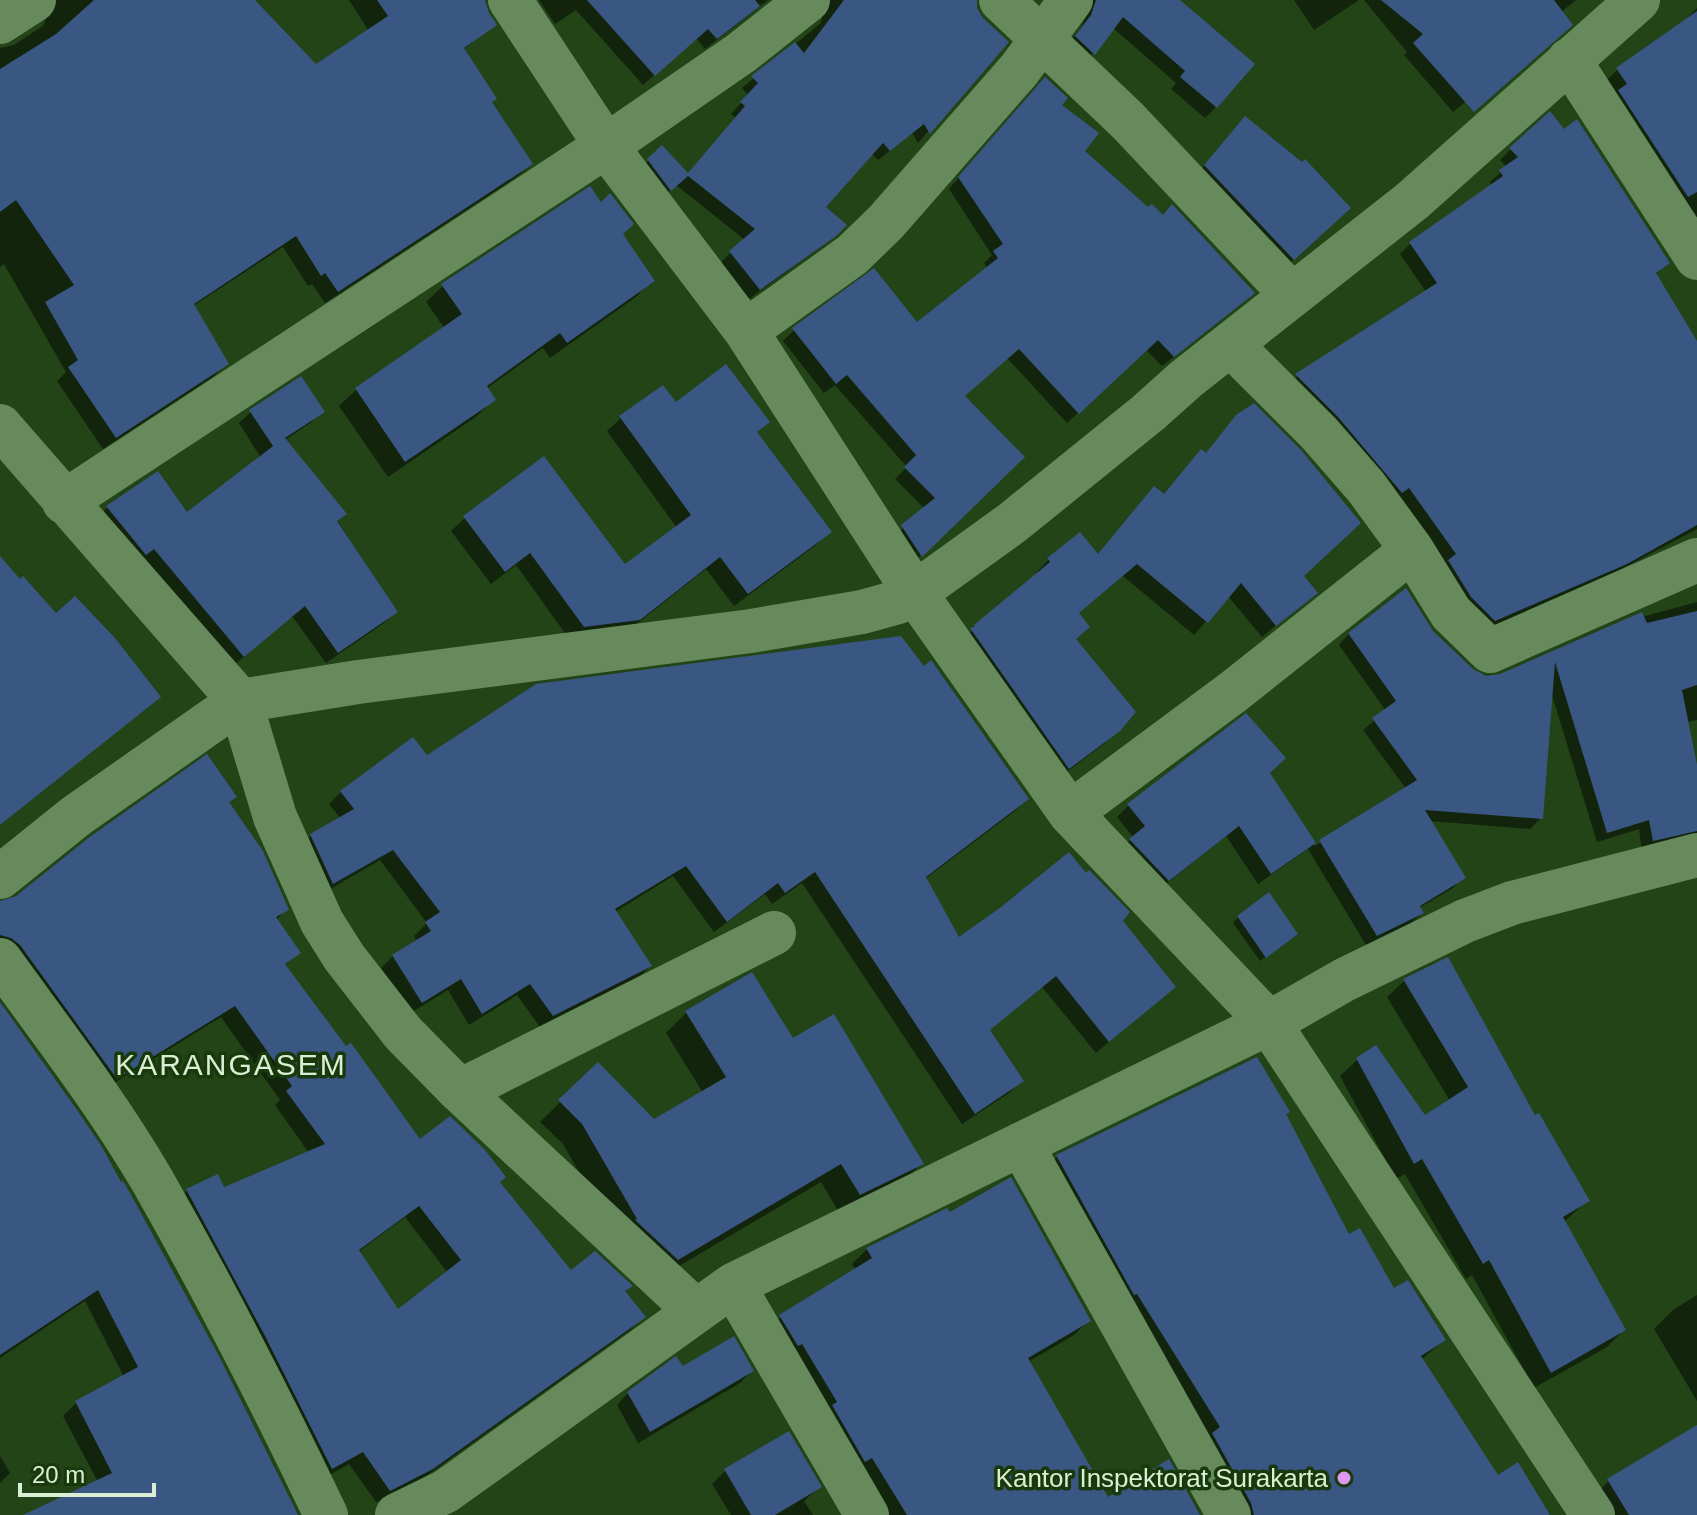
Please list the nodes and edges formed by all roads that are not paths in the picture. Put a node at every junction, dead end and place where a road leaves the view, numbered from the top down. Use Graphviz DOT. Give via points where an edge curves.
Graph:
graph roads {
  1 [pos="510,0"];
  2 [pos="808,0"];
  3 [pos="1001,0"];
  4 [pos="1071,0"];
  5 [pos="1638,0"];
  6 [pos="1042,39"];
  7 [pos="1569,60"];
  8 [pos="606,146"];
  9 [pos="1697,258"];
  10 [pos="1292,295"];
  11 [pos="746,331"];
  12 [pos="1231,345"];
  13 [pos="0,426"];
  14 [pos="64,502"];
  15 [pos="1412,550"];
  16 [pos="1697,560"];
  17 [pos="915,593"];
  18 [pos="240,701"];
  19 [pos="1070,813"];
  20 [pos="1697,855"];
  21 [pos="0,877"];
  22 [pos="774,933"];
  23 [pos="0,960"];
  24 [pos="1269,1023"];
  25 [pos="460,1091"];
  26 [pos="1021,1144"];
  27 [pos="733,1285"];
  28 [pos="695,1310"];
  29 [pos="453,1503"];
  30 [pos="326,1515"];
  31 [pos="397,1515"];
  32 [pos="867,1515"];
  33 [pos="1229,1515"];
  34 [pos="1593,1515"];
  1 -- 8 [label="street"];
  2 -- 8 [label="street"];
  3 -- 6 [label="street"];
  4 -- 6 [label="street"];
  5 -- 7 [label="street"];
  6 -- 10 [label="street" via="1128,121"];
  6 -- 11 [label="street" via="886,222 852,255"];
  7 -- 9 [label="street"];
  7 -- 10 [label="street" via="1412,201"];
  8 -- 11 [label="street"];
  8 -- 14 [label="street"];
  10 -- 12 [label="street"];
  11 -- 17 [label="street"];
  12 -- 15 [label="street" via="1319,433"];
  12 -- 17 [label="street" via="1012,523"];
  13 -- 14 [label="street"];
  14 -- 18 [label="street"];
  15 -- 16 [label="street" via="1451,613 1490,651"];
  15 -- 19 [label="street"];
  17 -- 18 [label="street" via="862,612 751,631"];
  17 -- 19 [label="street"];
  18 -- 21 [label="street" via="76,816"];
  18 -- 25 [label="street" via="275,817 322,922 403,1033"];
  19 -- 24 [label="street"];
  20 -- 24 [label="street" via="1512,903 1465,921"];
  22 -- 25 [label="street"];
  23 -- 30 [label="street" via="151,1180"];
  24 -- 26 [label="street"];
  24 -- 34 [label="street"];
  25 -- 28 [label="street"];
  26 -- 27 [label="street"];
  26 -- 33 [label="street"];
  27 -- 28 [label="street"];
  27 -- 32 [label="street"];
  28 -- 29 [label="street"];
  29 -- 31 [label="street"];
}
